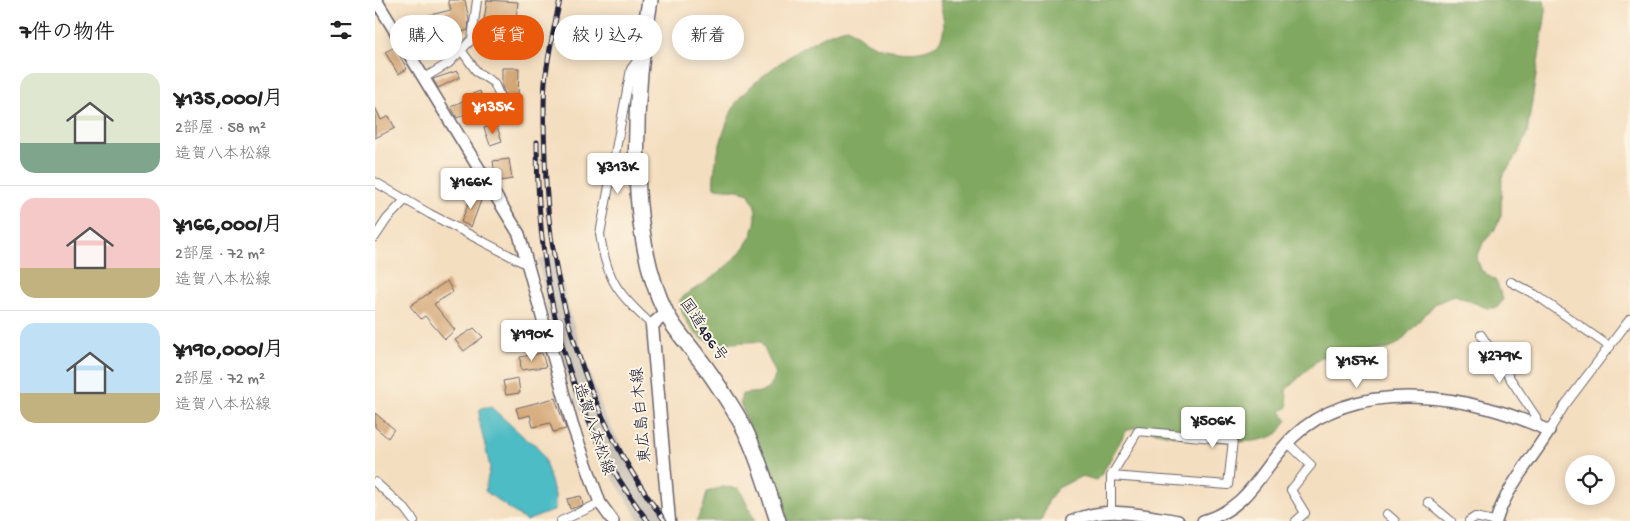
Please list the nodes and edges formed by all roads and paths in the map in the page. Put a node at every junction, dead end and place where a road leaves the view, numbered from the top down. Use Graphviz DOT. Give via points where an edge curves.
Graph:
graph roads {
  1 [pos="376,0"];
  2 [pos="477,0"];
  3 [pos="651,0"];
  4 [pos="648,15"];
  5 [pos="462,49"];
  6 [pos="462,51"];
  7 [pos="452,60"];
  8 [pos="637,60"];
  9 [pos="641,60"];
  10 [pos="424,78"];
  11 [pos="507,113"];
  12 [pos="375,182"];
  13 [pos="407,199"];
  14 [pos="375,237"];
  15 [pos="526,264"];
  16 [pos="1511,282"];
  17 [pos="666,313"];
  18 [pos="1630,319"];
  19 [pos="652,325"];
  20 [pos="1481,335"];
  21 [pos="1610,347"];
  22 [pos="1537,426"];
  23 [pos="1549,431"];
  24 [pos="1288,443"];
  25 [pos="1111,476"];
  26 [pos="375,482"];
  27 [pos="1428,502"];
  28 [pos="600,503"];
  29 [pos="1111,511"];
  30 [pos="1387,514"];
  31 [pos="414,521"];
  32 [pos="561,521"];
  33 [pos="613,521"];
  34 [pos="669,521"];
  35 [pos="778,521"];
  36 [pos="1073,521"];
  37 [pos="1178,521"];
  38 [pos="1203,521"];
  39 [pos="1296,521"];
  40 [pos="1395,521"];
  41 [pos="1451,521"];
  42 [pos="1469,521"];
  43 [pos="1495,521"];
  1 -- 10 [label="street, 造賀八本松線"];
  2 -- 5 [label="street" via="472,39"];
  3 -- 4 [label="highway, 国道486号"];
  6 -- 11 [label="street" via="477,72 493,83"];
  7 -- 10 [label="street"];
  8 -- 19 [label="street" via="631,69 600,234 603,256 623,299"];
  9 -- 17 [label="highway, 国道486号" via="637,157 640,209 654,285"];
  10 -- 15 [label="street, 造賀八本松線" via="519,234"];
  12 -- 13 [label="street"];
  13 -- 14 [label="street"];
  13 -- 15 [label="street"];
  15 -- 28 [label="street, 造賀八本松線" via="571,424"];
  16 -- 21 [label="street" via="1536,295"];
  17 -- 19 [label="main road"];
  17 -- 35 [label="highway, 国道486号" via="736,414 756,458"];
  18 -- 21 [label="street"];
  19 -- 34 [label="main road, 東広島白木線"];
  20 -- 22 [label="street" via="1536,417"];
  21 -- 23 [label="street"];
  22 -- 23 [label="street"];
  22 -- 24 [label="street" via="1486,408 1398,396 1371,399 1327,412"];
  23 -- 43 [label="street" via="1500,507"];
  24 -- 38 [label="street" via="1243,500 1219,516"];
  24 -- 39 [label="street" via="1311,465 1291,490 1305,513"];
  25 -- 25 [label="street" via="1138,432 1233,440 1228,485"];
  25 -- 29 [label="street"];
  26 -- 31 [label="street"];
  27 -- 41 [label="street"];
  28 -- 32 [label="street"];
  28 -- 33 [label="street, 造賀八本松線"];
  29 -- 36 [label="street"];
  29 -- 37 [label="street"];
  30 -- 40 [label="street"];
  42 -- 43 [label="street" via="1475,517"];
}
